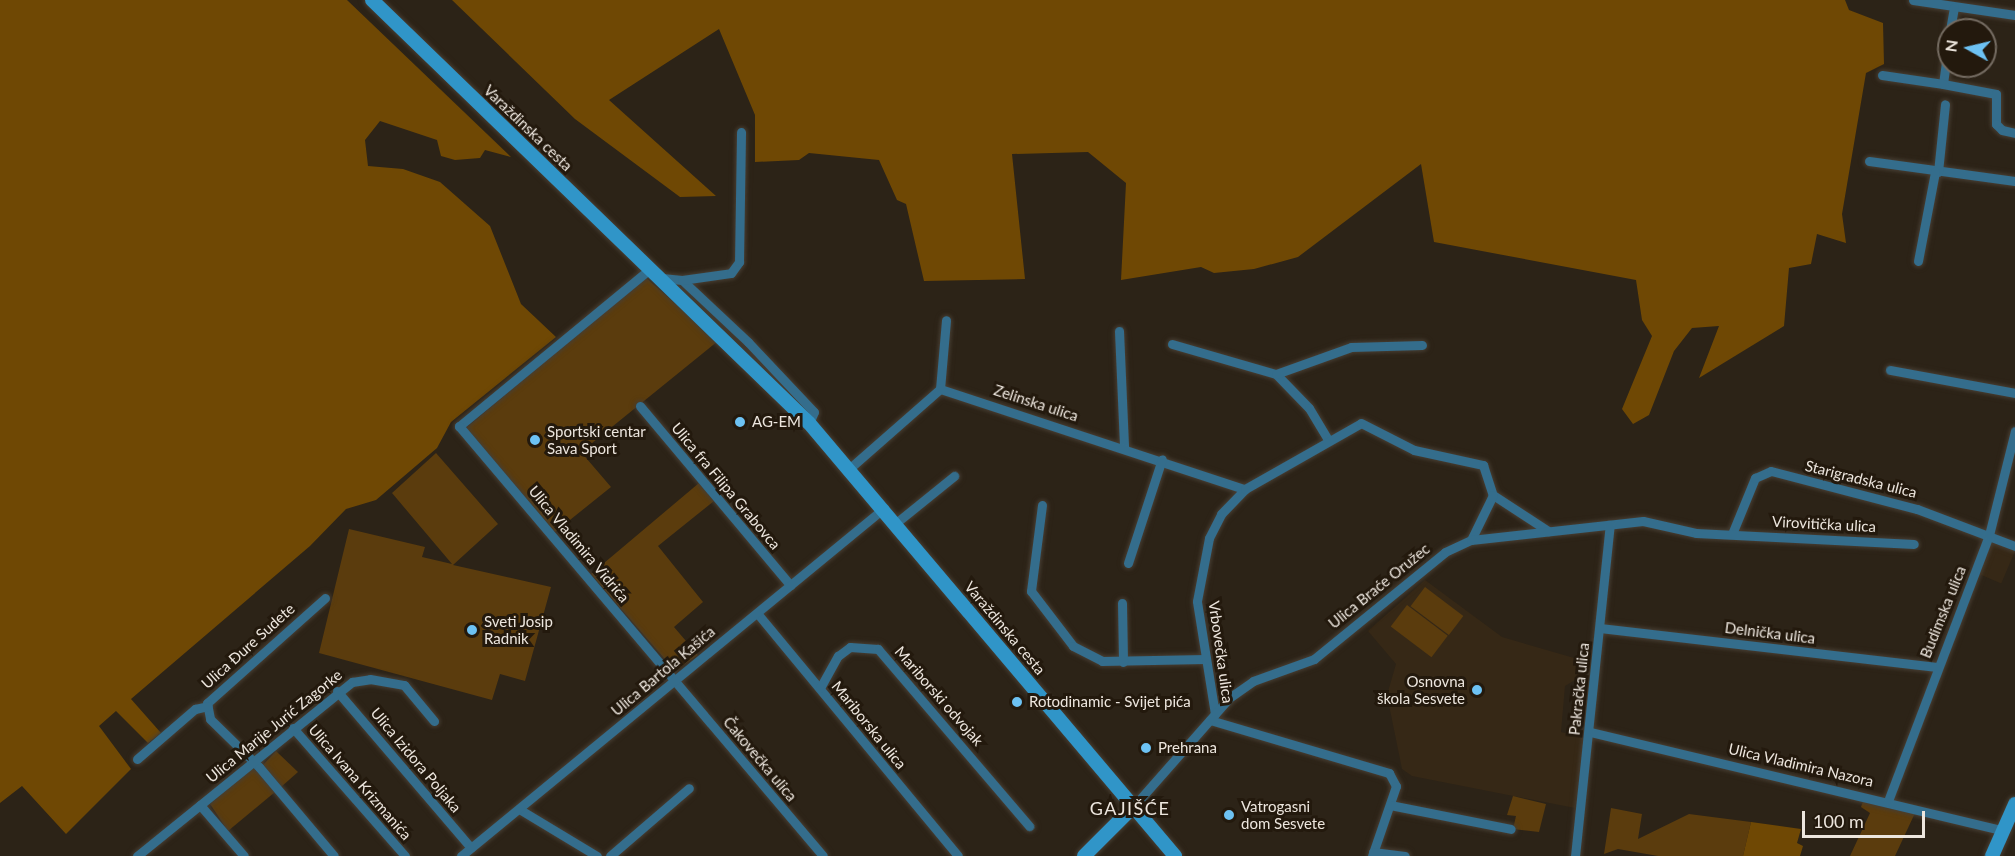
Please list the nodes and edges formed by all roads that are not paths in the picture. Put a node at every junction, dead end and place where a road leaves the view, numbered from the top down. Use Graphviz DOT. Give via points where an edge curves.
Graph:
graph roads {
  1 [pos="372,0"];
  2 [pos="1912,0"];
  3 [pos="1990,0"];
  4 [pos="1954,7"];
  5 [pos="1988,12"];
  6 [pos="2015,15"];
  7 [pos="1952,18"];
  8 [pos="1882,75"];
  9 [pos="1944,78"];
  10 [pos="1943,84"];
  11 [pos="1946,104"];
  12 [pos="741,132"];
  13 [pos="2015,133"];
  14 [pos="1869,161"];
  15 [pos="1937,172"];
  16 [pos="2015,181"];
  17 [pos="1918,261"];
  18 [pos="651,268"];
  19 [pos="662,278"];
  20 [pos="682,280"];
  21 [pos="946,320"];
  22 [pos="1119,331"];
  23 [pos="1172,344"];
  24 [pos="1422,345"];
  25 [pos="1890,370"];
  26 [pos="1276,374"];
  27 [pos="939,388"];
  28 [pos="2015,393"];
  29 [pos="640,406"];
  30 [pos="809,423"];
  31 [pos="2015,431"];
  32 [pos="1328,440"];
  33 [pos="1124,447"];
  34 [pos="1162,459"];
  35 [pos="850,468"];
  36 [pos="954,476"];
  37 [pos="1245,489"];
  38 [pos="1493,495"];
  39 [pos="1042,505"];
  40 [pos="884,508"];
  41 [pos="896,523"];
  42 [pos="1610,525"];
  43 [pos="1548,531"];
  44 [pos="1732,534"];
  45 [pos="1989,535"];
  46 [pos="1471,540"];
  47 [pos="1914,544"];
  48 [pos="2015,546"];
  49 [pos="1128,563"];
  50 [pos="790,585"];
  51 [pos="325,598"];
  52 [pos="1122,603"];
  53 [pos="757,613"];
  54 [pos="1600,628"];
  55 [pos="1205,659"];
  56 [pos="1123,662"];
  57 [pos="1937,667"];
  58 [pos="675,682"];
  59 [pos="820,688"];
  60 [pos="338,691"];
  61 [pos="208,706"];
  62 [pos="1212,717"];
  63 [pos="434,721"];
  64 [pos="293,728"];
  65 [pos="1590,732"];
  66 [pos="137,759"];
  67 [pos="253,761"];
  68 [pos="689,789"];
  69 [pos="1888,801"];
  70 [pos="2015,804"];
  71 [pos="200,805"];
  72 [pos="1390,806"];
  73 [pos="1132,807"];
  74 [pos="519,809"];
  75 [pos="1029,825"];
  76 [pos="1511,829"];
  77 [pos="2004,831"];
  78 [pos="471,848"];
  79 [pos="1373,854"];
  80 [pos="137,856"];
  81 [pos="244,856"];
  82 [pos="334,856"];
  83 [pos="405,856"];
  84 [pos="461,856"];
  85 [pos="597,856"];
  86 [pos="610,856"];
  87 [pos="823,856"];
  88 [pos="958,856"];
  89 [pos="1084,856"];
  90 [pos="1175,856"];
  91 [pos="1406,856"];
  92 [pos="1575,856"];
  93 [pos="1992,856"];
  1 -- 18 [label="main road, Varaždinska cesta"];
  2 -- 4 [label="street"];
  3 -- 5 [label="street"];
  4 -- 5 [label="street"];
  4 -- 7 [label="street"];
  5 -- 6 [label="street"];
  8 -- 10 [label="street"];
  9 -- 10 [label="street"];
  10 -- 13 [label="street" via="1996,94 1996,124"];
  11 -- 15 [label="street"];
  12 -- 20 [label="street" via="739,262 731,273"];
  14 -- 15 [label="street"];
  15 -- 16 [label="street"];
  15 -- 17 [label="street"];
  18 -- 19 [label="main road, Varaždinska cesta"];
  18 -- 58 [label="street, Ulica Vladimira Vidrića" via="459,426"];
  19 -- 20 [label="street"];
  19 -- 30 [label="main road, Varaždinska cesta"];
  20 -- 30 [label="street, Varaždinska cesta" via="814,412"];
  21 -- 27 [label="street"];
  22 -- 33 [label="street"];
  23 -- 26 [label="street"];
  24 -- 26 [label="street" via="1351,347"];
  25 -- 28 [label="street"];
  26 -- 32 [label="street" via="1309,408"];
  27 -- 33 [label="street, Zelinska ulica"];
  27 -- 35 [label="street"];
  29 -- 50 [label="street, Ulica fra Filipa Grabovca"];
  30 -- 35 [label="main road, Varaždinska cesta"];
  31 -- 45 [label="street, Budimska ulica"];
  32 -- 37 [label="street, Vrbovečka ulica"];
  32 -- 38 [label="street, Vrbovečka ulica" via="1361,423 1414,450 1483,465"];
  33 -- 34 [label="street, Zelinska ulica"];
  34 -- 37 [label="street, Zelinska ulica"];
  34 -- 49 [label="street"];
  35 -- 40 [label="main road, Varaždinska cesta"];
  36 -- 41 [label="street"];
  37 -- 55 [label="street, Vrbovečka ulica" via="1221,514 1209,538 1197,601"];
  38 -- 43 [label="street"];
  38 -- 46 [label="street"];
  39 -- 56 [label="street" via="1031,581 1035,602 1084,655"];
  40 -- 41 [label="main road, Varaždinska cesta"];
  40 -- 50 [label="street, Ulica Bartola Kašića"];
  41 -- 73 [label="main road, Varaždinska cesta"];
  42 -- 43 [label="street, Ulica Braće Oružec"];
  42 -- 44 [label="street, Ulica Braće Oružec" via="1643,521 1696,533"];
  42 -- 54 [label="street, Pakračka ulica"];
  43 -- 46 [label="street, Ulica Braće Oružec"];
  44 -- 45 [label="street, Starigradska ulica" via="1755,478 1771,471 1917,509"];
  44 -- 47 [label="street, Virovitička ulica"];
  45 -- 48 [label="street, Starigradska ulica"];
  45 -- 57 [label="street, Budimska ulica"];
  46 -- 62 [label="street, Ulica Braće Oružec" via="1445,552 1314,659 1253,681"];
  50 -- 53 [label="street, Ulica Bartola Kašića"];
  51 -- 61 [label="street, Ulica Đure Sudete"];
  52 -- 56 [label="street"];
  53 -- 58 [label="street, Ulica Bartola Kašića"];
  53 -- 59 [label="street, Mariborska ulica"];
  54 -- 57 [label="street, Delnička ulica"];
  54 -- 65 [label="street, Pakračka ulica"];
  55 -- 56 [label="street"];
  55 -- 62 [label="street, Vrbovečka ulica"];
  57 -- 69 [label="street, Budimska ulica"];
  58 -- 74 [label="street, Ulica Bartola Kašića"];
  58 -- 87 [label="street, Čakovečka ulica"];
  59 -- 75 [label="street, Mariborski odvojak" via="838,656 850,647 878,649"];
  59 -- 88 [label="street, Mariborska ulica"];
  60 -- 63 [label="street, Ulica Marije Jurić Zagorke" via="364,679 404,685"];
  60 -- 64 [label="street, Ulica Marije Jurić Zagorke"];
  60 -- 78 [label="street, Ulica Izidora Poljaka"];
  61 -- 66 [label="street" via="195,709"];
  61 -- 67 [label="street, Ulica Đure Sudete" via="210,718"];
  62 -- 72 [label="street" via="1383,770 1395,783"];
  62 -- 73 [label="street, Ulica Braće Oružec"];
  64 -- 67 [label="street, Ulica Marije Jurić Zagorke"];
  64 -- 83 [label="street, Ulica Ivana Krizmanića"];
  65 -- 69 [label="street, Ulica Vladimira Nazora"];
  65 -- 92 [label="street, Pakračka ulica"];
  67 -- 71 [label="street, Ulica Marije Jurić Zagorke"];
  67 -- 82 [label="street, Ulica Đure Sudete"];
  68 -- 86 [label="street"];
  69 -- 77 [label="street, Ulica Vladimira Nazora"];
  70 -- 77 [label="main road"];
  71 -- 80 [label="street, Ulica Marije Jurić Zagorke"];
  71 -- 81 [label="street"];
  72 -- 76 [label="street"];
  72 -- 79 [label="street"];
  73 -- 89 [label="main road"];
  73 -- 90 [label="main road, Varaždinska cesta"];
  74 -- 78 [label="street, Ulica Bartola Kašića"];
  74 -- 85 [label="street"];
  77 -- 93 [label="main road"];
  78 -- 84 [label="street, Ulica Bartola Kašića"];
  79 -- 91 [label="street"];
}
